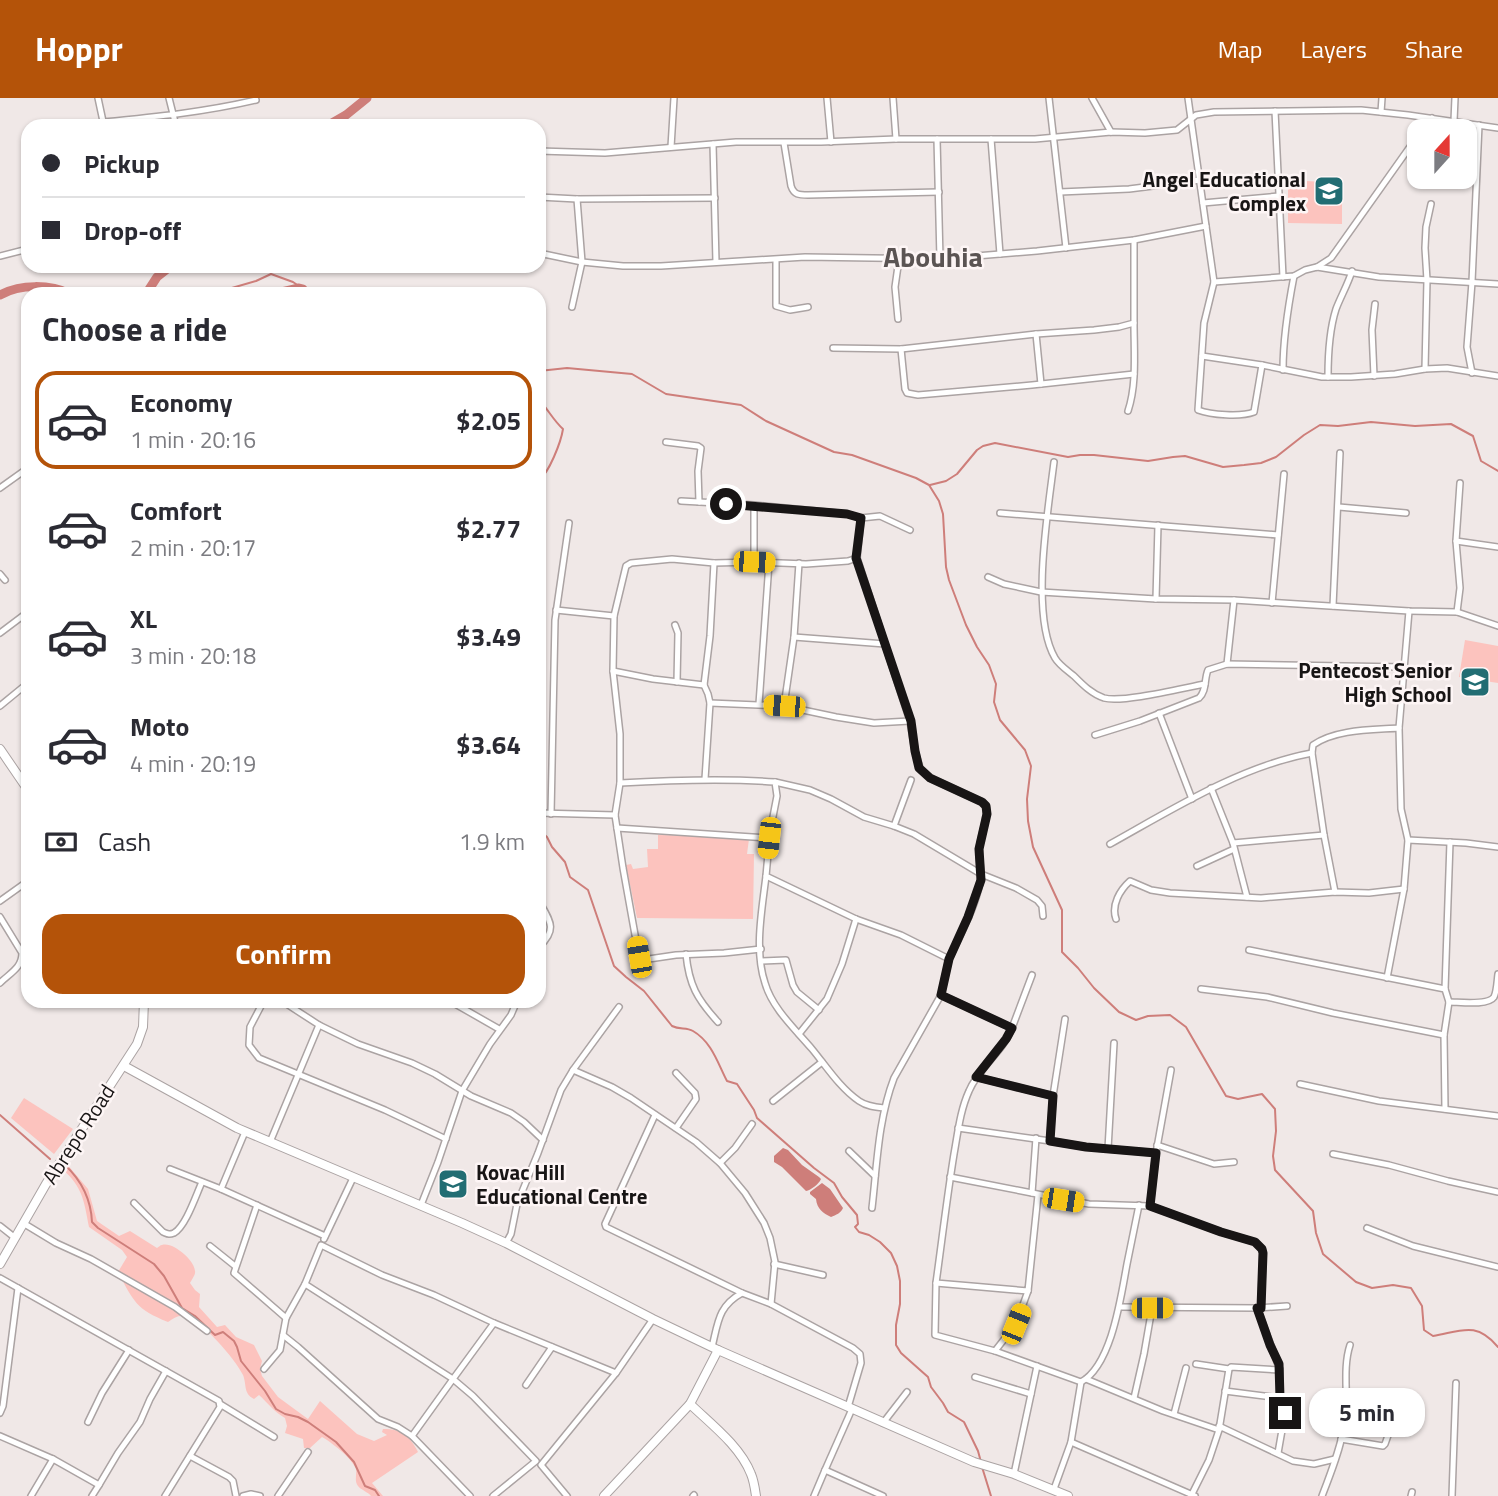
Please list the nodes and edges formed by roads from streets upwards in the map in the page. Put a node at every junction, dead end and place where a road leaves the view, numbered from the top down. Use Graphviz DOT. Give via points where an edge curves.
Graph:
graph roads {
  1 [pos="98,98"];
  2 [pos="169,98"];
  3 [pos="674,98"];
  4 [pos="827,98"];
  5 [pos="893,98"];
  6 [pos="1049,98"];
  7 [pos="1092,98"];
  8 [pos="1188,98"];
  9 [pos="1382,98"];
  10 [pos="1463,98"];
  11 [pos="1455,99"];
  12 [pos="256,100"];
  13 [pos="1275,111"];
  14 [pos="1381,112"];
  15 [pos="174,115"];
  16 [pos="1191,118"];
  17 [pos="1432,118"];
  18 [pos="102,119"];
  19 [pos="142,119"];
  20 [pos="175,119"];
  21 [pos="1439,119"];
  22 [pos="1454,119"];
  23 [pos="1479,125"];
  24 [pos="1498,128"];
  25 [pos="1111,132"];
  26 [pos="1053,138"];
  27 [pos="896,139"];
  28 [pos="937,139"];
  29 [pos="991,139"];
  30 [pos="831,142"];
  31 [pos="784,143"];
  32 [pos="713,144"];
  33 [pos="671,147"];
  34 [pos="546,151"];
  35 [pos="1407,151"];
  36 [pos="1200,180"];
  37 [pos="939,192"];
  38 [pos="1060,192"];
  39 [pos="1279,196"];
  40 [pos="546,197"];
  41 [pos="715,198"];
  42 [pos="577,199"];
  43 [pos="1203,203"];
  44 [pos="1431,204"];
  45 [pos="1206,226"];
  46 [pos="1134,240"];
  47 [pos="1066,248"];
  48 [pos="21,251"];
  49 [pos="546,254"];
  50 [pos="1000,254"];
  51 [pos="0,256"];
  52 [pos="1331,258"];
  53 [pos="899,259"];
  54 [pos="940,259"];
  55 [pos="776,260"];
  56 [pos="582,262"];
  57 [pos="716,262"];
  58 [pos="1317,267"];
  59 [pos="1332,269"];
  60 [pos="1352,271"];
  61 [pos="1294,276"];
  62 [pos="1283,277"];
  63 [pos="1427,280"];
  64 [pos="1214,282"];
  65 [pos="1472,282"];
  66 [pos="1498,284"];
  67 [pos="1375,304"];
  68 [pos="572,307"];
  69 [pos="808,307"];
  70 [pos="898,319"];
  71 [pos="1135,323"];
  72 [pos="1036,334"];
  73 [pos="833,348"];
  74 [pos="901,349"];
  75 [pos="1202,356"];
  76 [pos="1262,365"];
  77 [pos="1425,369"];
  78 [pos="1283,370"];
  79 [pos="1472,373"];
  80 [pos="1134,374"];
  81 [pos="1374,376"];
  82 [pos="1498,376"];
  83 [pos="1328,377"];
  84 [pos="1041,384"];
  85 [pos="1128,411"];
  86 [pos="666,442"];
  87 [pos="1340,453"];
  88 [pos="1054,462"];
  89 [pos="21,473"];
  90 [pos="1284,474"];
  91 [pos="1460,483"];
  92 [pos="0,488"];
  93 [pos="681,501"];
  94 [pos="699,502"];
  95 [pos="754,505"];
  96 [pos="1339,507"];
  97 [pos="1000,513"];
  98 [pos="1406,513"];
  99 [pos="1047,517"];
  100 [pos="861,518"];
  101 [pos="569,523"];
  102 [pos="1158,525"];
  103 [pos="910,530"];
  104 [pos="1278,535"];
  105 [pos="1456,541"];
  106 [pos="1498,547"];
  107 [pos="856,558"];
  108 [pos="754,562"];
  109 [pos="714,563"];
  110 [pos="769,563"];
  111 [pos="799,564"];
  112 [pos="0,574"];
  113 [pos="988,577"];
  114 [pos="5,580"];
  115 [pos="1041,593"];
  116 [pos="1156,599"];
  117 [pos="1234,600"];
  118 [pos="1272,603"];
  119 [pos="1333,606"];
  120 [pos="556,610"];
  121 [pos="1409,611"];
  122 [pos="1457,612"];
  123 [pos="21,616"];
  124 [pos="614,616"];
  125 [pos="675,625"];
  126 [pos="1498,626"];
  127 [pos="0,633"];
  128 [pos="794,637"];
  129 [pos="885,644"];
  130 [pos="1227,664"];
  131 [pos="1404,667"];
  132 [pos="613,671"];
  133 [pos="677,682"];
  134 [pos="1205,684"];
  135 [pos="704,685"];
  136 [pos="21,689"];
  137 [pos="710,703"];
  138 [pos="759,704"];
  139 [pos="0,706"];
  140 [pos="784,706"];
  141 [pos="1159,713"];
  142 [pos="911,721"];
  143 [pos="1399,728"];
  144 [pos="1095,735"];
  145 [pos="0,749"];
  146 [pos="1312,752"];
  147 [pos="21,779"];
  148 [pos="705,779"];
  149 [pos="911,780"];
  150 [pos="775,782"];
  151 [pos="620,783"];
  152 [pos="1211,788"];
  153 [pos="1192,799"];
  154 [pos="546,814"];
  155 [pos="551,814"];
  156 [pos="615,815"];
  157 [pos="894,825"];
  158 [pos="617,828"];
  159 [pos="1324,835"];
  160 [pos="769,838"];
  161 [pos="1408,840"];
  162 [pos="1450,842"];
  163 [pos="1110,844"];
  164 [pos="1234,846"];
  165 [pos="1498,847"];
  166 [pos="1197,866"];
  167 [pos="981,873"];
  168 [pos="766,876"];
  169 [pos="21,886"];
  170 [pos="1404,889"];
  171 [pos="0,890"];
  172 [pos="1335,892"];
  173 [pos="1247,897"];
  174 [pos="2,899"];
  175 [pos="546,914"];
  176 [pos="1043,916"];
  177 [pos="0,917"];
  178 [pos="856,919"];
  179 [pos="1116,919"];
  180 [pos="546,941"];
  181 [pos="761,949"];
  182 [pos="1250,950"];
  183 [pos="21,951"];
  184 [pos="686,954"];
  185 [pos="949,959"];
  186 [pos="761,961"];
  187 [pos="21,962"];
  188 [pos="1498,974"];
  189 [pos="1032,975"];
  190 [pos="1387,978"];
  191 [pos="0,982"];
  192 [pos="1200,989"];
  193 [pos="1445,989"];
  194 [pos="941,995"];
  195 [pos="1449,1002"];
  196 [pos="619,1006"];
  197 [pos="144,1008"];
  198 [pos="260,1008"];
  199 [pos="293,1008"];
  200 [pos="462,1008"];
  201 [pos="514,1008"];
  202 [pos="819,1010"];
  203 [pos="1065,1019"];
  204 [pos="718,1022"];
  205 [pos="319,1025"];
  206 [pos="1012,1028"];
  207 [pos="499,1029"];
  208 [pos="799,1034"];
  209 [pos="1444,1035"];
  210 [pos="1114,1043"];
  211 [pos="822,1062"];
  212 [pos="124,1066"];
  213 [pos="573,1070"];
  214 [pos="1171,1070"];
  215 [pos="676,1073"];
  216 [pos="298,1074"];
  217 [pos="976,1077"];
  218 [pos="1300,1084"];
  219 [pos="461,1091"];
  220 [pos="1053,1096"];
  221 [pos="774,1101"];
  222 [pos="884,1108"];
  223 [pos="1445,1109"];
  224 [pos="655,1115"];
  225 [pos="1498,1116"];
  226 [pos="752,1124"];
  227 [pos="676,1128"];
  228 [pos="958,1128"];
  229 [pos="245,1132"];
  230 [pos="1036,1138"];
  231 [pos="446,1139"];
  232 [pos="543,1140"];
  233 [pos="1050,1141"];
  234 [pos="270,1142"];
  235 [pos="1157,1145"];
  236 [pos="1108,1149"];
  237 [pos="849,1152"];
  238 [pos="1156,1153"];
  239 [pos="1333,1154"];
  240 [pos="1234,1162"];
  241 [pos="720,1163"];
  242 [pos="170,1169"];
  243 [pos="876,1176"];
  244 [pos="950,1177"];
  245 [pos="353,1178"];
  246 [pos="202,1182"];
  247 [pos="221,1189"];
  248 [pos="1498,1192"];
  249 [pos="1035,1194"];
  250 [pos="134,1203"];
  251 [pos="257,1205"];
  252 [pos="421,1205"];
  253 [pos="1139,1205"];
  254 [pos="1150,1206"];
  255 [pos="872,1209"];
  256 [pos="23,1223"];
  257 [pos="0,1226"];
  258 [pos="1367,1227"];
  259 [pos="325,1236"];
  260 [pos="14,1237"];
  261 [pos="506,1243"];
  262 [pos="321,1245"];
  263 [pos="210,1246"];
  264 [pos="0,1264"];
  265 [pos="774,1265"];
  266 [pos="236,1266"];
  267 [pos="1498,1267"];
  268 [pos="823,1275"];
  269 [pos="0,1278"];
  270 [pos="936,1283"];
  271 [pos="305,1284"];
  272 [pos="18,1288"];
  273 [pos="1028,1291"];
  274 [pos="742,1293"];
  275 [pos="771,1304"];
  276 [pos="1287,1306"];
  277 [pos="1120,1307"];
  278 [pos="1152,1308"];
  279 [pos="1259,1308"];
  280 [pos="286,1318"];
  281 [pos="653,1319"];
  282 [pos="494,1323"];
  283 [pos="207,1331"];
  284 [pos="283,1335"];
  285 [pos="1350,1345"];
  286 [pos="552,1347"];
  287 [pos="715,1348"];
  288 [pos="128,1350"];
  289 [pos="995,1351"];
  290 [pos="1196,1364"];
  291 [pos="1037,1366"];
  292 [pos="1186,1368"];
  293 [pos="264,1369"];
  294 [pos="1229,1369"];
  295 [pos="1280,1370"];
  296 [pos="166,1371"];
  297 [pos="616,1373"];
  298 [pos="975,1377"];
  299 [pos="453,1379"];
  300 [pos="1083,1381"];
  301 [pos="1456,1383"];
  302 [pos="526,1385"];
  303 [pos="1225,1391"];
  304 [pos="907,1392"];
  305 [pos="1031,1394"];
  306 [pos="1134,1398"];
  307 [pos="1280,1398"];
  308 [pos="220,1404"];
  309 [pos="690,1404"];
  310 [pos="850,1408"];
  311 [pos="1346,1412"];
  312 [pos="0,1413"];
  313 [pos="1378,1413"];
  314 [pos="1174,1414"];
  315 [pos="89,1422"];
  316 [pos="883,1423"];
  317 [pos="1391,1427"];
  318 [pos="1219,1428"];
  319 [pos="0,1436"];
  320 [pos="412,1436"];
  321 [pos="274,1437"];
  322 [pos="1341,1439"];
  323 [pos="1072,1442"];
  324 [pos="308,1452"];
  325 [pos="1278,1453"];
  326 [pos="190,1456"];
  327 [pos="53,1459"];
  328 [pos="1335,1459"];
  329 [pos="539,1463"];
  330 [pos="825,1470"];
  331 [pos="1014,1474"];
  332 [pos="99,1485"];
  333 [pos="1054,1489"];
  334 [pos="31,1496"];
  335 [pos="92,1496"];
  336 [pos="165,1496"];
  337 [pos="236,1496"];
  338 [pos="243,1496"];
  339 [pos="260,1496"];
  340 [pos="278,1496"];
  341 [pos="470,1496"];
  342 [pos="493,1496"];
  343 [pos="567,1496"];
  344 [pos="604,1496"];
  345 [pos="756,1496"];
  346 [pos="814,1496"];
  347 [pos="883,1496"];
  348 [pos="1068,1496"];
  349 [pos="1193,1496"];
  350 [pos="1322,1496"];
  351 [pos="1452,1496"];
  1 -- 18 [label="street"];
  2 -- 15 [label="street"];
  3 -- 33 [label="street"];
  4 -- 30 [label="street"];
  5 -- 27 [label="street"];
  6 -- 26 [label="street"];
  7 -- 25 [label="street"];
  8 -- 16 [label="street"];
  9 -- 14 [label="street"];
  10 -- 11 [label="street"];
  11 -- 22 [label="street"];
  12 -- 15 [label="street"];
  13 -- 14 [label="street"];
  13 -- 16 [label="street" via="1214,112"];
  13 -- 39 [label="street"];
  14 -- 17 [label="street"];
  15 -- 19 [label="street"];
  15 -- 20 [label="street"];
  16 -- 25 [label="street" via="1177,130"];
  16 -- 36 [label="street"];
  17 -- 21 [label="street"];
  23 -- 24 [label="street"];
  23 -- 65 [label="street"];
  25 -- 26 [label="street"];
  26 -- 29 [label="street"];
  26 -- 38 [label="street"];
  27 -- 28 [label="street"];
  27 -- 30 [label="street"];
  28 -- 29 [label="street"];
  28 -- 37 [label="street"];
  29 -- 50 [label="street"];
  30 -- 31 [label="street"];
  31 -- 32 [label="street"];
  31 -- 37 [label="street" via="791,186 798,194"];
  32 -- 33 [label="street"];
  32 -- 41 [label="street"];
  33 -- 34 [label="street" via="605,153"];
  35 -- 52 [label="street"];
  36 -- 38 [label="street"];
  36 -- 43 [label="street"];
  37 -- 54 [label="street"];
  38 -- 47 [label="street"];
  39 -- 43 [label="street"];
  39 -- 62 [label="street"];
  40 -- 42 [label="street"];
  41 -- 42 [label="street"];
  41 -- 57 [label="street"];
  42 -- 56 [label="street"];
  43 -- 45 [label="street"];
  44 -- 63 [label="street" via="1424,248"];
  45 -- 46 [label="street"];
  45 -- 64 [label="street"];
  46 -- 47 [label="street"];
  46 -- 71 [label="street"];
  47 -- 50 [label="street"];
  48 -- 51 [label="street"];
  49 -- 56 [label="street"];
  50 -- 54 [label="street"];
  52 -- 58 [label="street"];
  52 -- 59 [label="street"];
  53 -- 54 [label="street"];
  53 -- 55 [label="street"];
  53 -- 70 [label="street" via="895,287"];
  55 -- 57 [label="street"];
  55 -- 69 [label="street" via="776,306 789,310"];
  56 -- 57 [label="street" via="648,266"];
  56 -- 68 [label="street"];
  58 -- 59 [label="street"];
  58 -- 61 [label="street"];
  59 -- 60 [label="street"];
  60 -- 63 [label="street"];
  60 -- 83 [label="street" via="1331,330"];
  61 -- 62 [label="street"];
  61 -- 78 [label="street"];
  62 -- 64 [label="street"];
  63 -- 65 [label="street"];
  63 -- 77 [label="street"];
  64 -- 75 [label="street"];
  65 -- 66 [label="street"];
  65 -- 79 [label="street" via="1467,346"];
  67 -- 81 [label="street"];
  71 -- 72 [label="street"];
  71 -- 80 [label="street"];
  72 -- 74 [label="street"];
  72 -- 84 [label="street"];
  73 -- 74 [label="street"];
  74 -- 84 [label="street" via="905,389 912,395"];
  75 -- 76 [label="street"];
  75 -- 76 [label="street" via="1197,407 1203,412 1254,412"];
  76 -- 78 [label="street"];
  77 -- 79 [label="street"];
  77 -- 81 [label="street"];
  78 -- 83 [label="street"];
  79 -- 82 [label="street"];
  80 -- 84 [label="street"];
  80 -- 85 [label="street"];
  81 -- 83 [label="street"];
  86 -- 94 [label="street" via="701,448"];
  87 -- 96 [label="street"];
  88 -- 99 [label="street"];
  89 -- 92 [label="street"];
  90 -- 104 [label="street"];
  91 -- 105 [label="street"];
  93 -- 94 [label="street"];
  94 -- 95 [label="street"];
  95 -- 100 [label="street"];
  95 -- 108 [label="street"];
  96 -- 98 [label="street"];
  96 -- 119 [label="street"];
  97 -- 99 [label="street"];
  99 -- 102 [label="street"];
  99 -- 115 [label="street"];
  100 -- 103 [label="street" via="880,516"];
  100 -- 107 [label="street"];
  101 -- 120 [label="street"];
  102 -- 104 [label="street"];
  102 -- 116 [label="street"];
  104 -- 118 [label="street"];
  105 -- 106 [label="street"];
  105 -- 122 [label="street"];
  107 -- 111 [label="street"];
  107 -- 129 [label="street"];
  108 -- 109 [label="street"];
  108 -- 110 [label="street"];
  109 -- 124 [label="street" via="672,559 631,563 626,566"];
  109 -- 135 [label="street"];
  110 -- 111 [label="street"];
  110 -- 138 [label="street"];
  111 -- 128 [label="street"];
  112 -- 114 [label="street"];
  113 -- 115 [label="street"];
  115 -- 116 [label="street"];
  115 -- 134 [label="street" via="1046,634 1055,658 1096,694 1120,698"];
  116 -- 117 [label="street"];
  117 -- 118 [label="street"];
  117 -- 130 [label="street"];
  118 -- 119 [label="street"];
  119 -- 121 [label="street"];
  120 -- 124 [label="street"];
  120 -- 155 [label="street"];
  121 -- 122 [label="street"];
  121 -- 131 [label="street"];
  122 -- 126 [label="street"];
  123 -- 127 [label="street"];
  124 -- 132 [label="street"];
  125 -- 133 [label="street"];
  128 -- 129 [label="street"];
  128 -- 140 [label="street"];
  129 -- 142 [label="street"];
  130 -- 131 [label="street"];
  130 -- 134 [label="street" via="1208,670"];
  131 -- 143 [label="street"];
  132 -- 133 [label="street"];
  132 -- 151 [label="street"];
  133 -- 135 [label="street"];
  134 -- 141 [label="street" via="1199,698"];
  135 -- 137 [label="street"];
  136 -- 139 [label="street"];
  137 -- 138 [label="street"];
  137 -- 148 [label="street"];
  138 -- 140 [label="street"];
  140 -- 142 [label="street" via="863,722"];
  141 -- 144 [label="street"];
  141 -- 153 [label="street"];
  142 -- 167 [label="street" via="923,773 986,806 979,849"];
  143 -- 146 [label="street" via="1339,734 1318,742"];
  143 -- 161 [label="street" via="1401,803"];
  145 -- 147 [label="street"];
  146 -- 152 [label="street" via="1287,757"];
  146 -- 159 [label="street"];
  148 -- 150 [label="street"];
  148 -- 151 [label="street"];
  149 -- 157 [label="street"];
  150 -- 157 [label="street" via="810,790 864,817"];
  150 -- 160 [label="street"];
  151 -- 156 [label="street"];
  152 -- 153 [label="street"];
  152 -- 164 [label="street"];
  153 -- 163 [label="street"];
  154 -- 155 [label="street"];
  155 -- 156 [label="street"];
  156 -- 158 [label="street"];
  157 -- 167 [label="street"];
  158 -- 160 [label="street"];
  158 -- 184 [label="street" via="639,957"];
  159 -- 164 [label="street"];
  159 -- 172 [label="street"];
  160 -- 168 [label="street"];
  161 -- 162 [label="street"];
  161 -- 170 [label="street"];
  162 -- 165 [label="street"];
  162 -- 193 [label="street"];
  164 -- 166 [label="street"];
  164 -- 173 [label="street"];
  167 -- 176 [label="street" via="1037,900"];
  167 -- 185 [label="street"];
  168 -- 178 [label="street"];
  168 -- 181 [label="street"];
  169 -- 174 [label="street"];
  170 -- 172 [label="street"];
  170 -- 190 [label="street"];
  171 -- 174 [label="street"];
  172 -- 173 [label="street"];
  173 -- 179 [label="street" via="1170,893 1130,881 1115,905"];
  175 -- 180 [label="street" via="551,930"];
  177 -- 183 [label="street"];
  178 -- 185 [label="street"];
  178 -- 202 [label="street" via="835,982"];
  181 -- 184 [label="street"];
  181 -- 186 [label="street"];
  182 -- 190 [label="street"];
  184 -- 204 [label="street" via="695,991"];
  185 -- 194 [label="street"];
  186 -- 202 [label="street" via="786,960 797,992"];
  186 -- 208 [label="street" via="767,990"];
  187 -- 191 [label="street"];
  188 -- 195 [label="street" via="1492,1000"];
  189 -- 206 [label="street"];
  190 -- 193 [label="street"];
  192 -- 209 [label="street" via="1267,997"];
  193 -- 195 [label="street"];
  194 -- 206 [label="street"];
  194 -- 222 [label="street" via="894,1078"];
  195 -- 209 [label="street"];
  196 -- 213 [label="street"];
  197 -- 212 [label="street, Abrepo Road" via="141,1036"];
  198 -- 216 [label="street" via="250,1027 249,1045 259,1058"];
  199 -- 205 [label="street"];
  200 -- 207 [label="street"];
  201 -- 207 [label="street"];
  202 -- 208 [label="street"];
  203 -- 220 [label="street"];
  205 -- 216 [label="street"];
  205 -- 219 [label="street" via="412,1063"];
  206 -- 217 [label="street"];
  207 -- 219 [label="street"];
  208 -- 211 [label="street"];
  209 -- 223 [label="street"];
  210 -- 236 [label="street"];
  211 -- 221 [label="street"];
  211 -- 222 [label="street" via="860,1102"];
  212 -- 229 [label="street"];
  212 -- 256 [label="street, Abrepo Road"];
  213 -- 224 [label="street" via="612,1087"];
  213 -- 232 [label="street"];
  214 -- 235 [label="street"];
  215 -- 227 [label="street" via="696,1099"];
  216 -- 231 [label="street"];
  216 -- 234 [label="street"];
  217 -- 220 [label="street"];
  217 -- 228 [label="street"];
  218 -- 223 [label="street"];
  219 -- 231 [label="street"];
  219 -- 232 [label="street" via="510,1113"];
  220 -- 233 [label="street"];
  222 -- 243 [label="street"];
  223 -- 225 [label="street"];
  224 -- 227 [label="street"];
  224 -- 274 [label="street" via="606,1227"];
  226 -- 241 [label="street"];
  227 -- 241 [label="street"];
  228 -- 230 [label="street"];
  228 -- 244 [label="street"];
  229 -- 234 [label="street"];
  229 -- 247 [label="street"];
  230 -- 233 [label="street"];
  230 -- 249 [label="street"];
  231 -- 252 [label="street"];
  232 -- 261 [label="street"];
  233 -- 236 [label="street"];
  234 -- 245 [label="street"];
  235 -- 238 [label="street"];
  235 -- 240 [label="street" via="1214,1164"];
  236 -- 238 [label="street"];
  237 -- 243 [label="street"];
  238 -- 254 [label="street"];
  239 -- 248 [label="street"];
  241 -- 265 [label="street" via="764,1223 774,1249"];
  242 -- 246 [label="street"];
  243 -- 255 [label="street"];
  244 -- 249 [label="street"];
  244 -- 270 [label="street"];
  245 -- 252 [label="street"];
  245 -- 259 [label="street"];
  246 -- 247 [label="street"];
  246 -- 250 [label="street" via="185,1220 173,1233 163,1232"];
  247 -- 251 [label="street"];
  249 -- 253 [label="street" via="1089,1204"];
  249 -- 273 [label="street"];
  251 -- 259 [label="street"];
  251 -- 266 [label="street"];
  252 -- 261 [label="street"];
  253 -- 254 [label="street"];
  253 -- 277 [label="street"];
  254 -- 279 [label="street" via="1260,1246"];
  256 -- 260 [label="street, Abrepo Road"];
  256 -- 283 [label="street" via="175,1307"];
  257 -- 260 [label="street"];
  258 -- 267 [label="street" via="1413,1246"];
  259 -- 262 [label="street"];
  260 -- 264 [label="street, Abrepo Road"];
  261 -- 281 [label="street"];
  262 -- 271 [label="street"];
  262 -- 282 [label="street"];
  263 -- 266 [label="street"];
  265 -- 268 [label="street"];
  265 -- 275 [label="street"];
  266 -- 280 [label="street" via="235,1275"];
  269 -- 272 [label="street"];
  270 -- 273 [label="street"];
  270 -- 289 [label="street" via="935,1335"];
  271 -- 280 [label="street"];
  271 -- 299 [label="street"];
  272 -- 288 [label="street"];
  272 -- 312 [label="street"];
  273 -- 289 [label="street" via="1016,1324"];
  274 -- 275 [label="street"];
  274 -- 287 [label="street" via="723,1309"];
  275 -- 310 [label="street" via="860,1354"];
  276 -- 279 [label="street"];
  277 -- 278 [label="street"];
  277 -- 300 [label="street" via="1106,1349"];
  278 -- 279 [label="street"];
  278 -- 306 [label="street"];
  279 -- 295 [label="street"];
  280 -- 284 [label="street"];
  281 -- 287 [label="street"];
  281 -- 297 [label="street"];
  282 -- 286 [label="street"];
  282 -- 299 [label="street"];
  284 -- 293 [label="street" via="280,1350"];
  284 -- 320 [label="street" via="377,1419"];
  285 -- 311 [label="street"];
  286 -- 297 [label="street"];
  286 -- 302 [label="street"];
  287 -- 309 [label="street"];
  287 -- 310 [label="street"];
  288 -- 296 [label="street"];
  288 -- 315 [label="street"];
  289 -- 291 [label="street"];
  290 -- 294 [label="street"];
  291 -- 300 [label="street"];
  291 -- 305 [label="street"];
  292 -- 314 [label="street"];
  294 -- 295 [label="street"];
  294 -- 303 [label="street"];
  295 -- 307 [label="street"];
  296 -- 308 [label="street"];
  296 -- 332 [label="street" via="141,1422"];
  297 -- 329 [label="street"];
  298 -- 305 [label="street"];
  299 -- 320 [label="street"];
  299 -- 329 [label="street"];
  300 -- 306 [label="street"];
  300 -- 323 [label="street"];
  301 -- 351 [label="street"];
  303 -- 307 [label="street"];
  303 -- 318 [label="street"];
  304 -- 316 [label="street"];
  305 -- 331 [label="street"];
  306 -- 314 [label="street"];
  307 -- 325 [label="street" via="1285,1413"];
  308 -- 321 [label="street"];
  308 -- 326 [label="street"];
  309 -- 344 [label="street"];
  309 -- 345 [label="street" via="741,1456 752,1475"];
  310 -- 316 [label="street"];
  310 -- 330 [label="street"];
  311 -- 313 [label="street"];
  311 -- 322 [label="street"];
  314 -- 318 [label="street"];
  316 -- 331 [label="street"];
  317 -- 322 [label="street" via="1383,1446"];
  318 -- 325 [label="street"];
  318 -- 349 [label="street"];
  319 -- 327 [label="street"];
  320 -- 341 [label="street"];
  322 -- 328 [label="street"];
  323 -- 333 [label="street"];
  323 -- 349 [label="street"];
  324 -- 340 [label="street"];
  325 -- 328 [label="street" via="1314,1464"];
  326 -- 336 [label="street"];
  326 -- 337 [label="street" via="233,1480"];
  327 -- 332 [label="street"];
  327 -- 334 [label="street"];
  328 -- 350 [label="street"];
  329 -- 342 [label="street"];
  329 -- 343 [label="street"];
  330 -- 346 [label="street"];
  330 -- 347 [label="street"];
  331 -- 333 [label="street"];
  332 -- 335 [label="street"];
  333 -- 348 [label="street"];
  338 -- 339 [label="street"];
}
